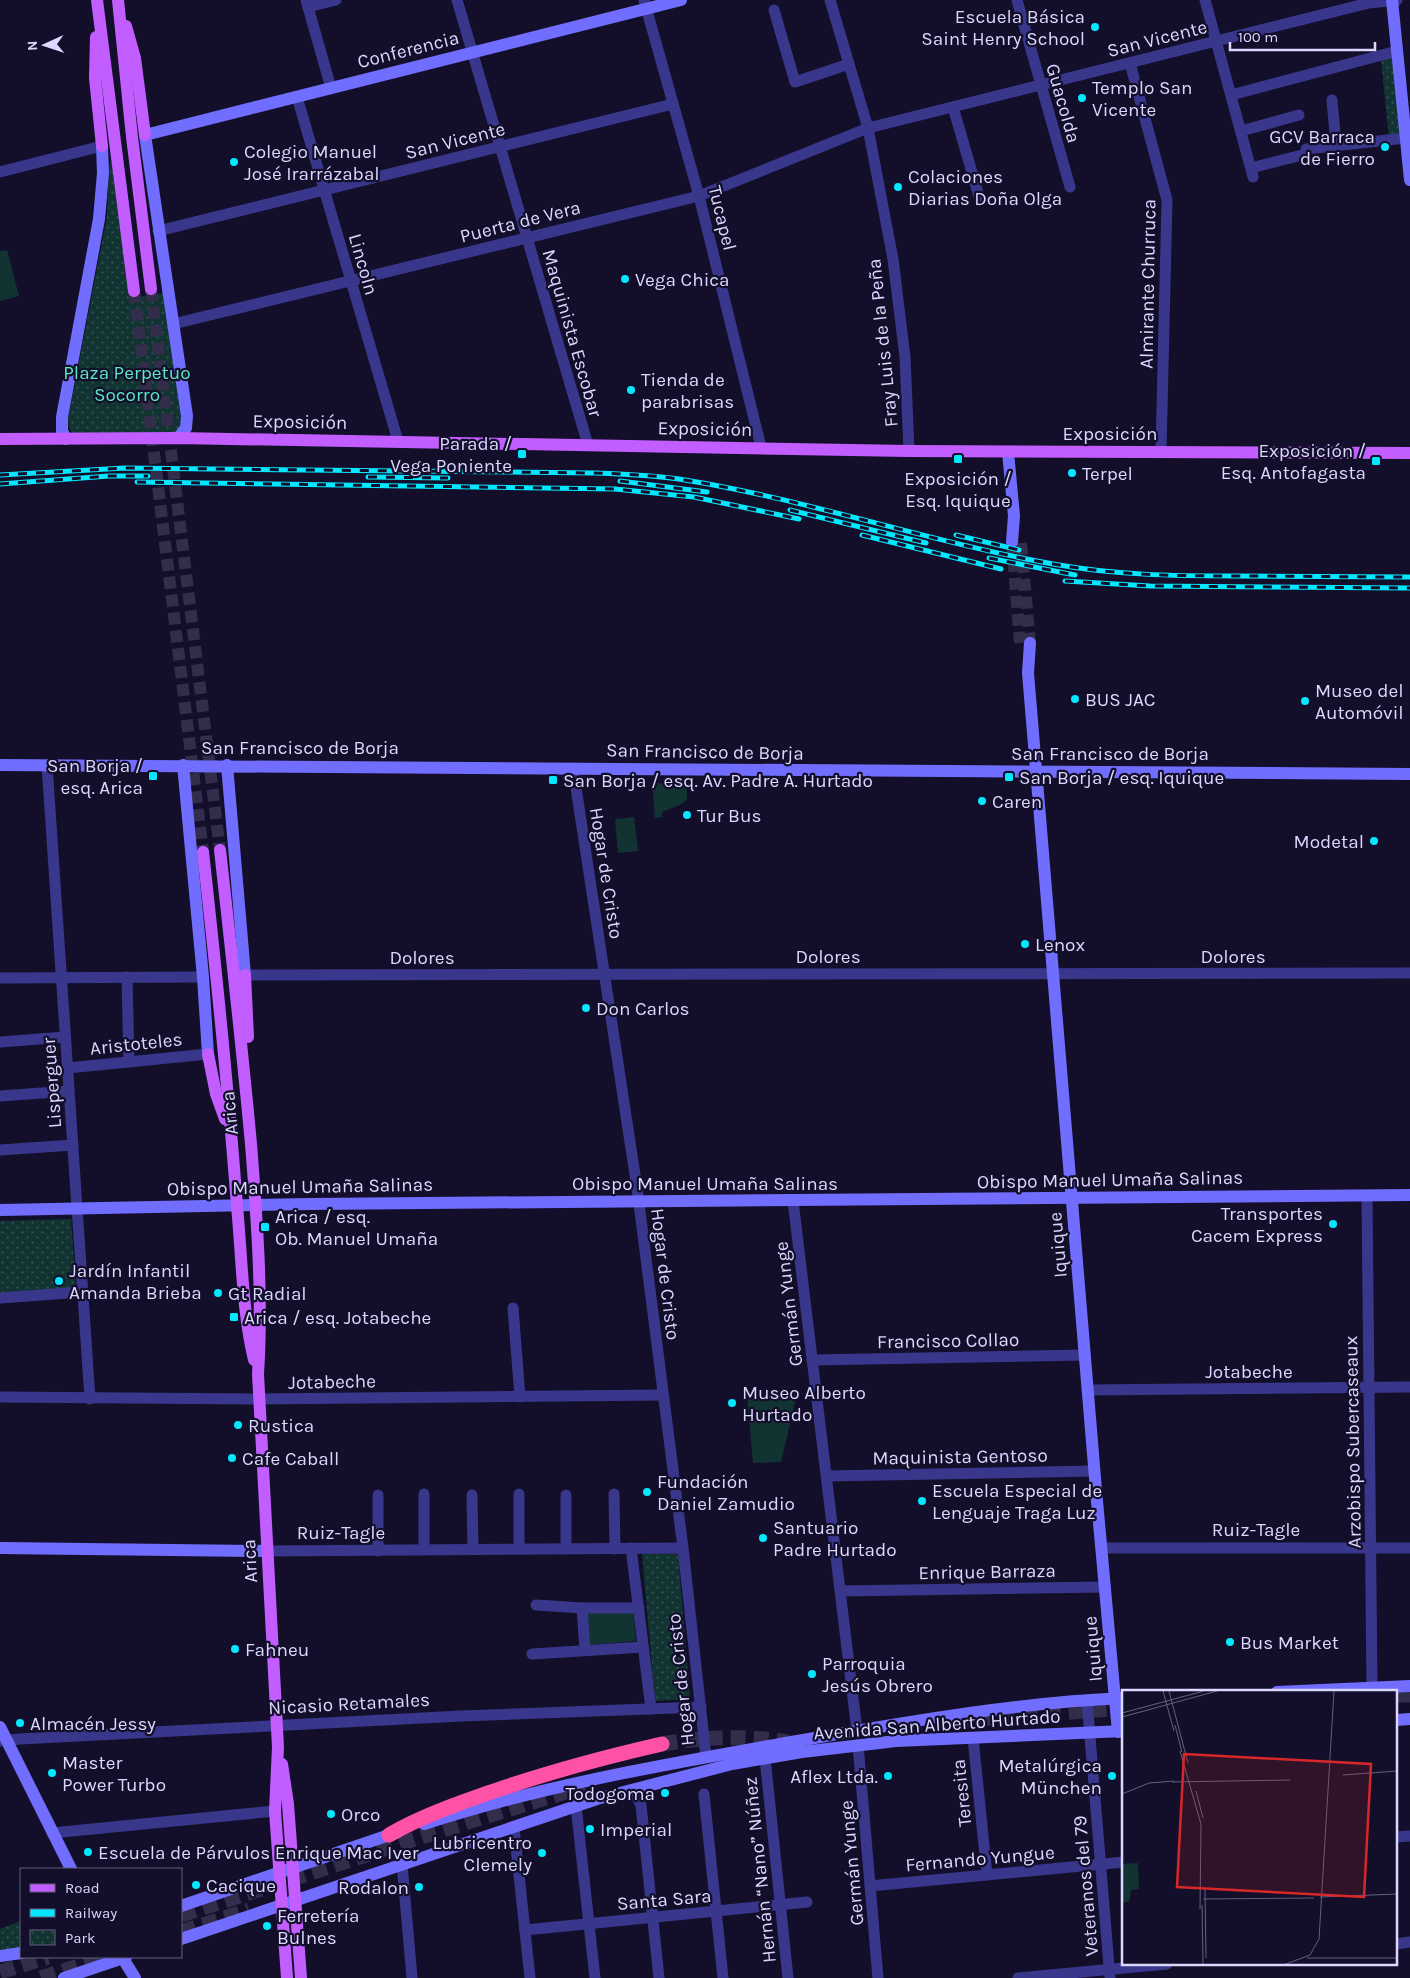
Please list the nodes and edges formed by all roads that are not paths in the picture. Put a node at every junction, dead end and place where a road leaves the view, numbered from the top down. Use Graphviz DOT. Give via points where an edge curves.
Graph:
graph roads {
  1 [pos="97,0"];
  2 [pos="336,0"];
  3 [pos="457,0"];
  4 [pos="681,0"];
  5 [pos="830,0"];
  6 [pos="1017,0"];
  7 [pos="1205,0"];
  8 [pos="1392,0"];
  9 [pos="1397,0"];
  10 [pos="119,4"];
  11 [pos="307,4"];
  12 [pos="646,4"];
  13 [pos="774,10"];
  14 [pos="98,14"];
  15 [pos="1216,41"];
  16 [pos="1397,51"];
  17 [pos="472,52"];
  18 [pos="1130,63"];
  19 [pos="849,64"];
  20 [pos="1040,85"];
  21 [pos="331,88"];
  22 [pos="1231,94"];
  23 [pos="296,97"];
  24 [pos="1332,100"];
  25 [pos="674,104"];
  26 [pos="953,106"];
  27 [pos="1299,115"];
  28 [pos="868,128"];
  29 [pos="1241,131"];
  30 [pos="145,134"];
  31 [pos="1406,138"];
  32 [pos="1336,145"];
  33 [pos="102,146"];
  34 [pos="500,147"];
  35 [pos="0,172"];
  36 [pos="1410,180"];
  37 [pos="1070,187"];
  38 [pos="324,190"];
  39 [pos="699,196"];
  40 [pos="980,200"];
  41 [pos="158,231"];
  42 [pos="527,238"];
  43 [pos="351,280"];
  44 [pos="151,289"];
  45 [pos="134,291"];
  46 [pos="173,324"];
  47 [pos="178,438"];
  48 [pos="0,439"];
  49 [pos="66,439"];
  50 [pos="398,441"];
  51 [pos="588,445"];
  52 [pos="761,447"];
  53 [pos="910,451"];
  54 [pos="1161,451"];
  55 [pos="1008,452"];
  56 [pos="1410,453"];
  57 [pos="1016,542"];
  58 [pos="1025,643"];
  59 [pos="0,765"];
  60 [pos="47,765"];
  61 [pos="183,765"];
  62 [pos="227,765"];
  63 [pos="573,768"];
  64 [pos="1036,771"];
  65 [pos="1410,774"];
  66 [pos="220,850"];
  67 [pos="202,852"];
  68 [pos="1053,973"];
  69 [pos="1410,973"];
  70 [pos="605,974"];
  71 [pos="245,975"];
  72 [pos="127,977"];
  73 [pos="204,977"];
  74 [pos="0,978"];
  75 [pos="62,978"];
  76 [pos="66,1037"];
  77 [pos="0,1042"];
  78 [pos="208,1054"];
  79 [pos="129,1062"];
  80 [pos="68,1068"];
  81 [pos="69,1091"];
  82 [pos="0,1096"];
  83 [pos="247,1100"];
  84 [pos="231,1134"];
  85 [pos="73,1145"];
  86 [pos="0,1150"];
  87 [pos="1410,1195"];
  88 [pos="1367,1196"];
  89 [pos="1072,1198"];
  90 [pos="793,1201"];
  91 [pos="639,1202"];
  92 [pos="255,1205"];
  93 [pos="237,1206"];
  94 [pos="76,1209"];
  95 [pos="0,1210"];
  96 [pos="82,1292"];
  97 [pos="0,1298"];
  98 [pos="513,1308"];
  99 [pos="1084,1355"];
  100 [pos="812,1360"];
  101 [pos="258,1374"];
  102 [pos="1410,1387"];
  103 [pos="1369,1388"];
  104 [pos="1088,1390"];
  105 [pos="664,1395"];
  106 [pos="0,1397"];
  107 [pos="520,1397"];
  108 [pos="90,1399"];
  109 [pos="259,1399"];
  110 [pos="1094,1471"];
  111 [pos="827,1476"];
  112 [pos="378,1494"];
  113 [pos="424,1494"];
  114 [pos="519,1494"];
  115 [pos="614,1494"];
  116 [pos="472,1495"];
  117 [pos="566,1495"];
  118 [pos="0,1548"];
  119 [pos="631,1548"];
  120 [pos="683,1548"];
  121 [pos="1101,1548"];
  122 [pos="1371,1548"];
  123 [pos="1410,1548"];
  124 [pos="519,1549"];
  125 [pos="566,1549"];
  126 [pos="615,1549"];
  127 [pos="266,1550"];
  128 [pos="424,1550"];
  129 [pos="473,1550"];
  130 [pos="378,1551"];
  131 [pos="1105,1587"];
  132 [pos="840,1591"];
  133 [pos="536,1605"];
  134 [pos="582,1608"];
  135 [pos="639,1608"];
  136 [pos="644,1647"];
  137 [pos="585,1650"];
  138 [pos="532,1654"];
  139 [pos="1410,1686"];
  140 [pos="1372,1688"];
  141 [pos="1324,1690"];
  142 [pos="1120,1698"];
  143 [pos="1088,1701"];
  144 [pos="701,1707"];
  145 [pos="651,1709"];
  146 [pos="276,1726"];
  147 [pos="0,1728"];
  148 [pos="858,1730"];
  149 [pos="1121,1731"];
  150 [pos="1090,1733"];
  151 [pos="973,1738"];
  152 [pos="2,1743"];
  153 [pos="662,1744"];
  154 [pos="858,1745"];
  155 [pos="278,1747"];
  156 [pos="706,1757"];
  157 [pos="765,1758"];
  158 [pos="629,1790"];
  159 [pos="704,1794"];
  160 [pos="576,1806"];
  161 [pos="275,1811"];
  162 [pos="514,1828"];
  163 [pos="52,1833"];
  164 [pos="389,1835"];
  165 [pos="1122,1862"];
  166 [pos="402,1864"];
  167 [pos="1100,1864"];
  168 [pos="70,1868"];
  169 [pos="292,1868"];
  170 [pos="278,1873"];
  171 [pos="987,1875"];
  172 [pos="870,1886"];
  173 [pos="295,1901"];
  174 [pos="807,1902"];
  175 [pos="780,1905"];
  176 [pos="182,1906"];
  177 [pos="280,1906"];
  178 [pos="716,1912"];
  179 [pos="653,1917"];
  180 [pos="589,1924"];
  181 [pos="525,1930"];
  182 [pos="182,1939"];
  183 [pos="20,1953"];
  184 [pos="0,1956"];
  185 [pos="121,1958"];
  186 [pos="125,1958"];
  187 [pos="1156,1966"];
  188 [pos="1110,1974"];
  189 [pos="64,1978"];
  190 [pos="135,1978"];
  191 [pos="287,1978"];
  192 [pos="301,1978"];
  193 [pos="412,1978"];
  194 [pos="530,1978"];
  195 [pos="595,1978"];
  196 [pos="659,1978"];
  197 [pos="723,1978"];
  198 [pos="788,1978"];
  199 [pos="878,1978"];
  200 [pos="1018,1978"];
  1 -- 14 [label="main road"];
  2 -- 11 [label="street"];
  3 -- 17 [label="street, Maquinista Escobar"];
  4 -- 12 [label="street, Conferencia"];
  5 -- 19 [label="street, Fray Luis de la Peña"];
  6 -- 20 [label="street, Guacolda"];
  7 -- 15 [label="street"];
  8 -- 9 [label="street, San Vicente"];
  8 -- 15 [label="street, San Vicente"];
  8 -- 16 [label="street"];
  10 -- 30 [label="main road" via="135,58"];
  10 -- 44 [label="main road"];
  11 -- 21 [label="street"];
  12 -- 17 [label="street, Conferencia"];
  12 -- 25 [label="street, Tucapel"];
  13 -- 19 [label="street" via="795,82"];
  14 -- 33 [label="main road" via="94,58"];
  14 -- 45 [label="main road"];
  15 -- 18 [label="street, San Vicente"];
  15 -- 22 [label="street"];
  16 -- 22 [label="street"];
  16 -- 31 [label="street"];
  17 -- 21 [label="street, Conferencia"];
  17 -- 34 [label="street, Maquinista Escobar"];
  18 -- 20 [label="street, San Vicente"];
  18 -- 54 [label="street, Almirante Churruca" via="1167,200"];
  19 -- 28 [label="street, Fray Luis de la Peña"];
  20 -- 26 [label="street, San Vicente"];
  20 -- 37 [label="street, Guacolda"];
  21 -- 23 [label="street, Conferencia"];
  22 -- 29 [label="street"];
  23 -- 30 [label="street, Conferencia"];
  23 -- 38 [label="street, Lincoln"];
  24 -- 32 [label="street"];
  25 -- 34 [label="street, San Vicente"];
  25 -- 39 [label="street, Tucapel"];
  26 -- 28 [label="street, San Vicente"];
  26 -- 40 [label="street"];
  27 -- 29 [label="street"];
  28 -- 39 [label="street, Puerta de Vera"];
  28 -- 53 [label="street, Fray Luis de la Peña" via="901,316"];
  29 -- 32 [label="street" via="1252,172 1304,152"];
  30 -- 41 [label="street"];
  31 -- 32 [label="street"];
  31 -- 36 [label="street"];
  33 -- 35 [label="street"];
  33 -- 49 [label="street" via="99,220 62,417 62,431"];
  34 -- 38 [label="street, San Vicente"];
  34 -- 42 [label="street, Maquinista Escobar"];
  38 -- 41 [label="street, San Vicente"];
  38 -- 43 [label="street, Lincoln"];
  39 -- 42 [label="street, Puerta de Vera"];
  39 -- 52 [label="street, Tucapel"];
  41 -- 46 [label="street"];
  42 -- 43 [label="street, Puerta de Vera"];
  42 -- 51 [label="street, Maquinista Escobar"];
  43 -- 46 [label="street, Puerta de Vera"];
  43 -- 50 [label="street, Lincoln"];
  46 -- 47 [label="street" via="187,416 186,428"];
  47 -- 49 [label="main road, Exposición"];
  47 -- 50 [label="main road, Exposición"];
  48 -- 49 [label="main road, Exposición"];
  50 -- 51 [label="main road, Exposición"];
  51 -- 52 [label="main road, Exposición"];
  52 -- 53 [label="main road, Exposición"];
  53 -- 55 [label="main road, Exposición"];
  54 -- 55 [label="main road, Exposición"];
  54 -- 56 [label="main road, Exposición"];
  55 -- 57 [label="street"];
  58 -- 64 [label="street, Iquique"];
  59 -- 60 [label="street, San Francisco de Borja"];
  60 -- 61 [label="street, San Francisco de Borja"];
  60 -- 75 [label="street, Lisperguer"];
  61 -- 62 [label="street, San Francisco de Borja"];
  61 -- 73 [label="street"];
  62 -- 63 [label="street, San Francisco de Borja"];
  62 -- 71 [label="street"];
  63 -- 64 [label="street, San Francisco de Borja"];
  63 -- 70 [label="street, Hogar de Cristo"];
  64 -- 65 [label="street, San Francisco de Borja"];
  64 -- 68 [label="street, Iquique"];
  66 -- 83 [label="main road, Arica"];
  67 -- 84 [label="main road, Arica"];
  68 -- 69 [label="street, Dolores"];
  68 -- 70 [label="street, Dolores"];
  68 -- 89 [label="street, Iquique"];
  70 -- 71 [label="street, Dolores"];
  70 -- 91 [label="street, Hogar de Cristo"];
  71 -- 83 [label="main road" via="249,1057"];
  72 -- 73 [label="street"];
  72 -- 75 [label="street"];
  72 -- 79 [label="street"];
  73 -- 78 [label="street"];
  74 -- 75 [label="street"];
  75 -- 76 [label="street, Lisperguer"];
  76 -- 77 [label="street"];
  76 -- 80 [label="street, Lisperguer"];
  78 -- 79 [label="street, Aristoteles"];
  78 -- 84 [label="main road" via="216,1094"];
  79 -- 80 [label="street, Aristoteles"];
  80 -- 81 [label="street, Lisperguer"];
  81 -- 82 [label="street"];
  81 -- 85 [label="street, Lisperguer"];
  83 -- 92 [label="main road, Arica"];
  84 -- 93 [label="main road, Arica"];
  85 -- 86 [label="street"];
  85 -- 94 [label="street, Lisperguer"];
  87 -- 88 [label="street, Obispo Manuel Umaña Salinas"];
  88 -- 89 [label="street, Obispo Manuel Umaña Salinas"];
  88 -- 103 [label="street, Arzobispo Subercaseaux"];
  89 -- 90 [label="street, Obispo Manuel Umaña Salinas"];
  89 -- 99 [label="street, Iquique"];
  90 -- 91 [label="street, Obispo Manuel Umaña Salinas"];
  90 -- 100 [label="street, Germán Yunge"];
  91 -- 92 [label="street, Obispo Manuel Umaña Salinas"];
  91 -- 105 [label="street, Hogar de Cristo"];
  92 -- 93 [label="street, Obispo Manuel Umaña Salinas"];
  92 -- 101 [label="main road, Arica" via="260,1325"];
  93 -- 94 [label="street, Obispo Manuel Umaña Salinas"];
  93 -- 101 [label="main road, Arica" via="243,1299"];
  94 -- 95 [label="street, Obispo Manuel Umaña Salinas"];
  94 -- 96 [label="street, Lisperguer"];
  96 -- 97 [label="street"];
  96 -- 108 [label="street, Lisperguer"];
  98 -- 107 [label="street"];
  99 -- 100 [label="street, Francisco Collao"];
  99 -- 104 [label="street, Iquique"];
  100 -- 111 [label="street, Germán Yunge"];
  101 -- 109 [label="main road, Arica"];
  102 -- 103 [label="street, Jotabeche"];
  103 -- 104 [label="street, Jotabeche"];
  103 -- 122 [label="street, Arzobispo Subercaseaux"];
  104 -- 110 [label="street, Iquique"];
  105 -- 107 [label="street, Jotabeche"];
  105 -- 120 [label="street, Hogar de Cristo"];
  106 -- 108 [label="street, Jotabeche"];
  107 -- 109 [label="street, Jotabeche"];
  108 -- 109 [label="street, Jotabeche"];
  109 -- 127 [label="main road, Arica"];
  110 -- 111 [label="street, Maquinista Gentoso"];
  110 -- 121 [label="street, Iquique"];
  111 -- 132 [label="street, Germán Yunge"];
  112 -- 130 [label="street"];
  113 -- 128 [label="street"];
  114 -- 124 [label="street"];
  115 -- 126 [label="street"];
  116 -- 129 [label="street"];
  117 -- 125 [label="street"];
  118 -- 127 [label="street, Ruiz-Tagle"];
  119 -- 120 [label="street, Ruiz-Tagle"];
  119 -- 126 [label="street, Ruiz-Tagle"];
  119 -- 135 [label="street, Hogar de Cristo"];
  120 -- 144 [label="street, Hogar de Cristo"];
  121 -- 122 [label="street, Ruiz-Tagle"];
  121 -- 131 [label="street, Iquique"];
  122 -- 123 [label="street, Ruiz-Tagle"];
  122 -- 140 [label="street, Arzobispo Subercaseaux"];
  124 -- 125 [label="street, Ruiz-Tagle"];
  124 -- 129 [label="street, Ruiz-Tagle"];
  125 -- 126 [label="street, Ruiz-Tagle"];
  127 -- 130 [label="street, Ruiz-Tagle"];
  127 -- 146 [label="main road, Arica"];
  128 -- 129 [label="street, Ruiz-Tagle"];
  128 -- 130 [label="street, Ruiz-Tagle"];
  131 -- 132 [label="street, Enrique Barraza"];
  131 -- 142 [label="street, Iquique"];
  132 -- 148 [label="street, Germán Yunge"];
  133 -- 134 [label="street"];
  134 -- 135 [label="street"];
  134 -- 137 [label="street"];
  135 -- 136 [label="street, Hogar de Cristo"];
  136 -- 137 [label="street"];
  136 -- 145 [label="street, Hogar de Cristo"];
  137 -- 138 [label="street"];
  139 -- 140 [label="street"];
  140 -- 141 [label="street"];
  142 -- 143 [label="street, Avenida San Alberto Hurtado"];
  142 -- 149 [label="street, Iquique"];
  143 -- 148 [label="street, Avenida San Alberto Hurtado" via="976,1711"];
  143 -- 150 [label="street, Veteranos del 79"];
  144 -- 145 [label="street, Nicasio Retamales"];
  144 -- 156 [label="street, Hogar de Cristo"];
  145 -- 146 [label="street, Nicasio Retamales"];
  146 -- 152 [label="street, Nicasio Retamales" via="20,1738"];
  146 -- 155 [label="main road, Arica"];
  147 -- 152 [label="street"];
  148 -- 156 [label="street, Avenida San Alberto Hurtado"];
  149 -- 150 [label="street, Avenida San Alberto Hurtado"];
  150 -- 151 [label="street, Avenida San Alberto Hurtado"];
  150 -- 167 [label="street, Veteranos del 79"];
  151 -- 154 [label="street, Avenida San Alberto Hurtado"];
  151 -- 171 [label="street, Teresita"];
  152 -- 163 [label="street"];
  153 -- 164 [label="highway" via="529,1779 432,1814"];
  154 -- 157 [label="street, Avenida San Alberto Hurtado"];
  154 -- 172 [label="street, Germán Yunge"];
  155 -- 161 [label="main road, Arica"];
  155 -- 169 [label="main road, Arica" via="288,1804"];
  156 -- 164 [label="street, Avenida San Alberto Hurtado" via="548,1788"];
  157 -- 158 [label="street, Avenida San Alberto Hurtado"];
  157 -- 175 [label="street, Hernán “Nano” Núñez"];
  158 -- 160 [label="street, Avenida San Alberto Hurtado"];
  158 -- 179 [label="street" via="641,1805"];
  159 -- 178 [label="street"];
  160 -- 162 [label="street, Avenida San Alberto Hurtado"];
  160 -- 180 [label="street"];
  161 -- 163 [label="street"];
  161 -- 170 [label="main road, Arica"];
  162 -- 166 [label="street, Avenida San Alberto Hurtado"];
  162 -- 181 [label="street"];
  163 -- 168 [label="street"];
  164 -- 169 [label="street, Avenida San Alberto Hurtado"];
  165 -- 167 [label="street, Fernando Yungue"];
  166 -- 173 [label="street, Avenida San Alberto Hurtado"];
  166 -- 193 [label="street"];
  167 -- 171 [label="street, Fernando Yungue"];
  167 -- 188 [label="street, Veteranos del 79"];
  169 -- 170 [label="street, Avenida San Alberto Hurtado"];
  169 -- 173 [label="main road, Arica"];
  170 -- 176 [label="street, Avenida San Alberto Hurtado"];
  170 -- 177 [label="main road, Arica"];
  171 -- 172 [label="street, Fernando Yungue"];
  172 -- 199 [label="street, Germán Yunge"];
  173 -- 177 [label="street, Avenida San Alberto Hurtado"];
  173 -- 192 [label="main road, Arica"];
  174 -- 175 [label="street, Santa Sara"];
  175 -- 178 [label="street, Santa Sara"];
  175 -- 198 [label="street, Hernán “Nano” Núñez"];
  177 -- 182 [label="street, Avenida San Alberto Hurtado"];
  177 -- 191 [label="main road, Arica"];
  178 -- 179 [label="street, Santa Sara"];
  178 -- 197 [label="street"];
  179 -- 180 [label="street, Santa Sara"];
  179 -- 196 [label="street"];
  180 -- 181 [label="street, Santa Sara"];
  180 -- 195 [label="street"];
  181 -- 194 [label="street"];
  183 -- 184 [label="street"];
  185 -- 189 [label="street"];
  186 -- 190 [label="street"];
  187 -- 188 [label="street"];
  188 -- 200 [label="street"];
}
